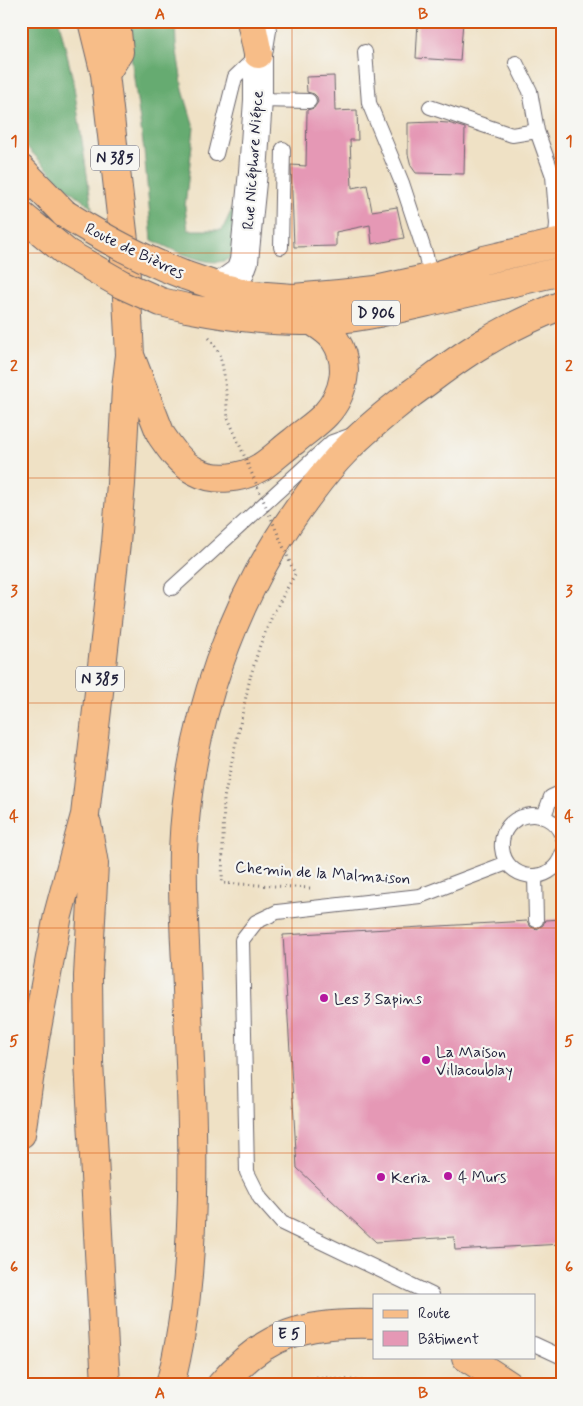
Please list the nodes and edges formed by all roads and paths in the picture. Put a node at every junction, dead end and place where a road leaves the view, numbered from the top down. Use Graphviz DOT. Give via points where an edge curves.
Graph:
graph roads {
  1 [pos="92,21"];
  2 [pos="116,21"];
  3 [pos="251,21"];
  4 [pos="263,21"];
  5 [pos="365,52"];
  6 [pos="258,54"];
  7 [pos="516,63"];
  8 [pos="105,74"];
  9 [pos="258,100"];
  10 [pos="308,101"];
  11 [pos="430,107"];
  12 [pos="537,131"];
  13 [pos="283,149"];
  14 [pos="216,154"];
  15 [pos="21,169"];
  16 [pos="268,174"];
  17 [pos="21,215"];
  18 [pos="558,243"];
  19 [pos="281,246"];
  20 [pos="562,271"];
  21 [pos="430,278"];
  22 [pos="219,287"];
  23 [pos="562,305"];
  24 [pos="312,321"];
  25 [pos="206,335"];
  26 [pos="130,355"];
  27 [pos="369,428"];
  28 [pos="172,588"];
  29 [pos="562,792"];
  30 [pos="85,815"];
  31 [pos="544,816"];
  32 [pos="562,836"];
  33 [pos="562,854"];
  34 [pos="507,863"];
  35 [pos="535,876"];
  36 [pos="311,888"];
  37 [pos="536,920"];
  38 [pos="21,1134"];
  39 [pos="430,1294"];
  40 [pos="373,1324"];
  41 [pos="536,1345"];
  42 [pos="556,1354"];
  43 [pos="468,1358"];
  44 [pos="106,1377"];
  45 [pos="170,1385"];
  46 [pos="221,1385"];
  47 [pos="304,1385"];
  48 [pos="405,1385"];
  49 [pos="509,1385"];
  1 -- 8 [label="main road, N 385"];
  2 -- 8 [label="main road" via="119,52"];
  3 -- 6 [label="main road"];
  4 -- 6 [label="street, Rue Nicéphore Niépce"];
  5 -- 21 [label="lane" via="369,103 402,183"];
  6 -- 9 [label="street, Rue Nicéphore Niépce"];
  6 -- 14 [label="lane" via="235,77"];
  7 -- 12 [label="lane" via="530,91"];
  8 -- 26 [label="main road, N 385" via="124,241"];
  9 -- 10 [label="lane"];
  9 -- 16 [label="street, Rue Nicéphore Niépce"];
  11 -- 12 [label="lane" via="512,135"];
  12 -- 18 [label="lane" via="553,176"];
  13 -- 16 [label="lane"];
  15 -- 22 [label="main road, Route de Bièvres / D 906, bridge" via="65,214 115,244 158,265"];
  16 -- 19 [label="lane"];
  16 -- 22 [label="street, Rue Nicéphore Niépce" via="240,272"];
  17 -- 24 [label="main road, D 906, bridge" via="68,253 121,284 161,302 210,313"];
  18 -- 21 [label="main road, Route de Bièvres / D 906" via="484,260"];
  20 -- 24 [label="main road, D 906" via="392,310"];
  21 -- 22 [label="main road, Route de Bièvres / D 906" via="376,290 293,298 254,295"];
  23 -- 27 [label="main road" via="480,345"];
  24 -- 26 [label="main road" via="335,338 340,349 344,370 342,390 335,404 325,416 261,467 227,478 194,471 168,446"];
  25 -- 36 [label="path, Chemin de la Malmaison, bridge" via="219,352 228,418 295,574 273,614 250,678 224,798 222,883"];
  26 -- 30 [label="main road, N 385" via="116,543"];
  27 -- 28 [label="lane" via="332,442"];
  27 -- 45 [label="main road" via="344,451 294,513 254,581 225,646 204,710 189,778 183,852 193,1138 192,1197 185,1311"];
  29 -- 31 [label="lane" via="551,797"];
  30 -- 38 [label="main road, N 385" via="58,915"];
  30 -- 44 [label="main road" via="94,864 88,976 89,1062"];
  31 -- 32 [label="lane" via="553,822"];
  31 -- 34 [label="lane" via="526,815 511,823 502,847"];
  33 -- 35 [label="lane" via="554,868"];
  34 -- 35 [label="lane" via="515,871"];
  34 -- 39 [label="lane" via="420,896 277,912 256,922 242,940 247,1172 260,1198 282,1223"];
  35 -- 37 [label="lane"];
  40 -- 46 [label="main road, E 5" via="320,1325 295,1331 254,1351"];
  41 -- 42 [label="lane"];
  43 -- 49 [label="main road"];
  47 -- 48 [label="path" via="314,1377"];
}
